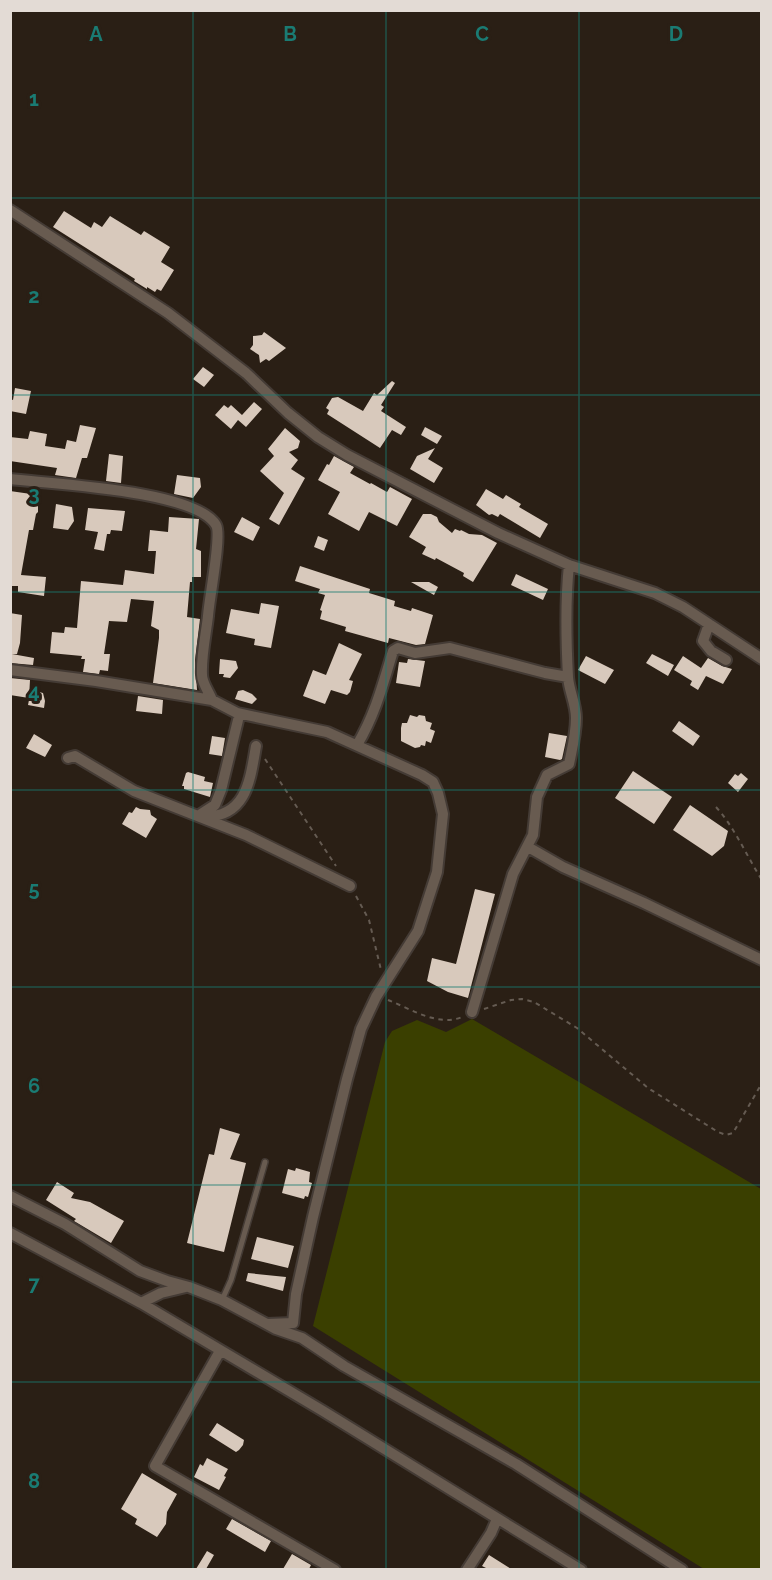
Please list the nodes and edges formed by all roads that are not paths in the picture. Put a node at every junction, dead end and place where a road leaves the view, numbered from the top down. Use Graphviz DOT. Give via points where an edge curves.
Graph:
graph roads {
  1 [pos="10,210"];
  2 [pos="10,479"];
  3 [pos="569,565"];
  4 [pos="709,624"];
  5 [pos="762,659"];
  6 [pos="726,660"];
  7 [pos="10,670"];
  8 [pos="568,676"];
  9 [pos="212,700"];
  10 [pos="238,720"];
  11 [pos="357,745"];
  12 [pos="256,746"];
  13 [pos="68,758"];
  14 [pos="198,816"];
  15 [pos="528,847"];
  16 [pos="350,886"];
  17 [pos="762,960"];
  18 [pos="472,1012"];
  19 [pos="265,1162"];
  20 [pos="10,1196"];
  21 [pos="10,1233"];
  22 [pos="189,1287"];
  23 [pos="222,1300"];
  24 [pos="141,1303"];
  25 [pos="267,1324"];
  26 [pos="220,1351"];
  27 [pos="496,1520"];
  28 [pos="335,1569"];
  29 [pos="467,1569"];
  30 [pos="581,1569"];
  31 [pos="682,1569"];
  1 -- 3 [label="street" via="168,314 246,373 318,437 498,533"];
  2 -- 9 [label="street" via="142,494 200,511 216,525 219,536 202,676"];
  3 -- 4 [label="street" via="656,593"];
  3 -- 8 [label="street"];
  4 -- 5 [label="street"];
  4 -- 6 [label="street" via="703,641"];
  7 -- 9 [label="street"];
  8 -- 11 [label="street" via="450,648 415,653 398,648 393,651 369,726"];
  8 -- 15 [label="street" via="576,716 568,764 547,775 537,797"];
  9 -- 11 [label="street" via="237,713 327,732"];
  10 -- 14 [label="street" via="215,805"];
  11 -- 25 [label="street" via="433,782 443,814 437,872 418,931 376,997 361,1029 301,1273 293,1323"];
  12 -- 14 [label="street" via="249,784 240,800 230,812"];
  13 -- 14 [label="street" via="75,756 134,790"];
  14 -- 16 [label="street"];
  15 -- 17 [label="street"];
  15 -- 18 [label="street" via="513,874"];
  19 -- 23 [label="lane"];
  20 -- 22 [label="street" via="65,1224 140,1271"];
  21 -- 24 [label="street"];
  22 -- 23 [label="street"];
  22 -- 24 [label="street" via="161,1293"];
  23 -- 25 [label="street"];
  24 -- 26 [label="street"];
  25 -- 31 [label="street" via="302,1338 496,1452"];
  26 -- 27 [label="street"];
  26 -- 28 [label="street" via="155,1466"];
  27 -- 29 [label="street"];
  27 -- 30 [label="street"];
}
